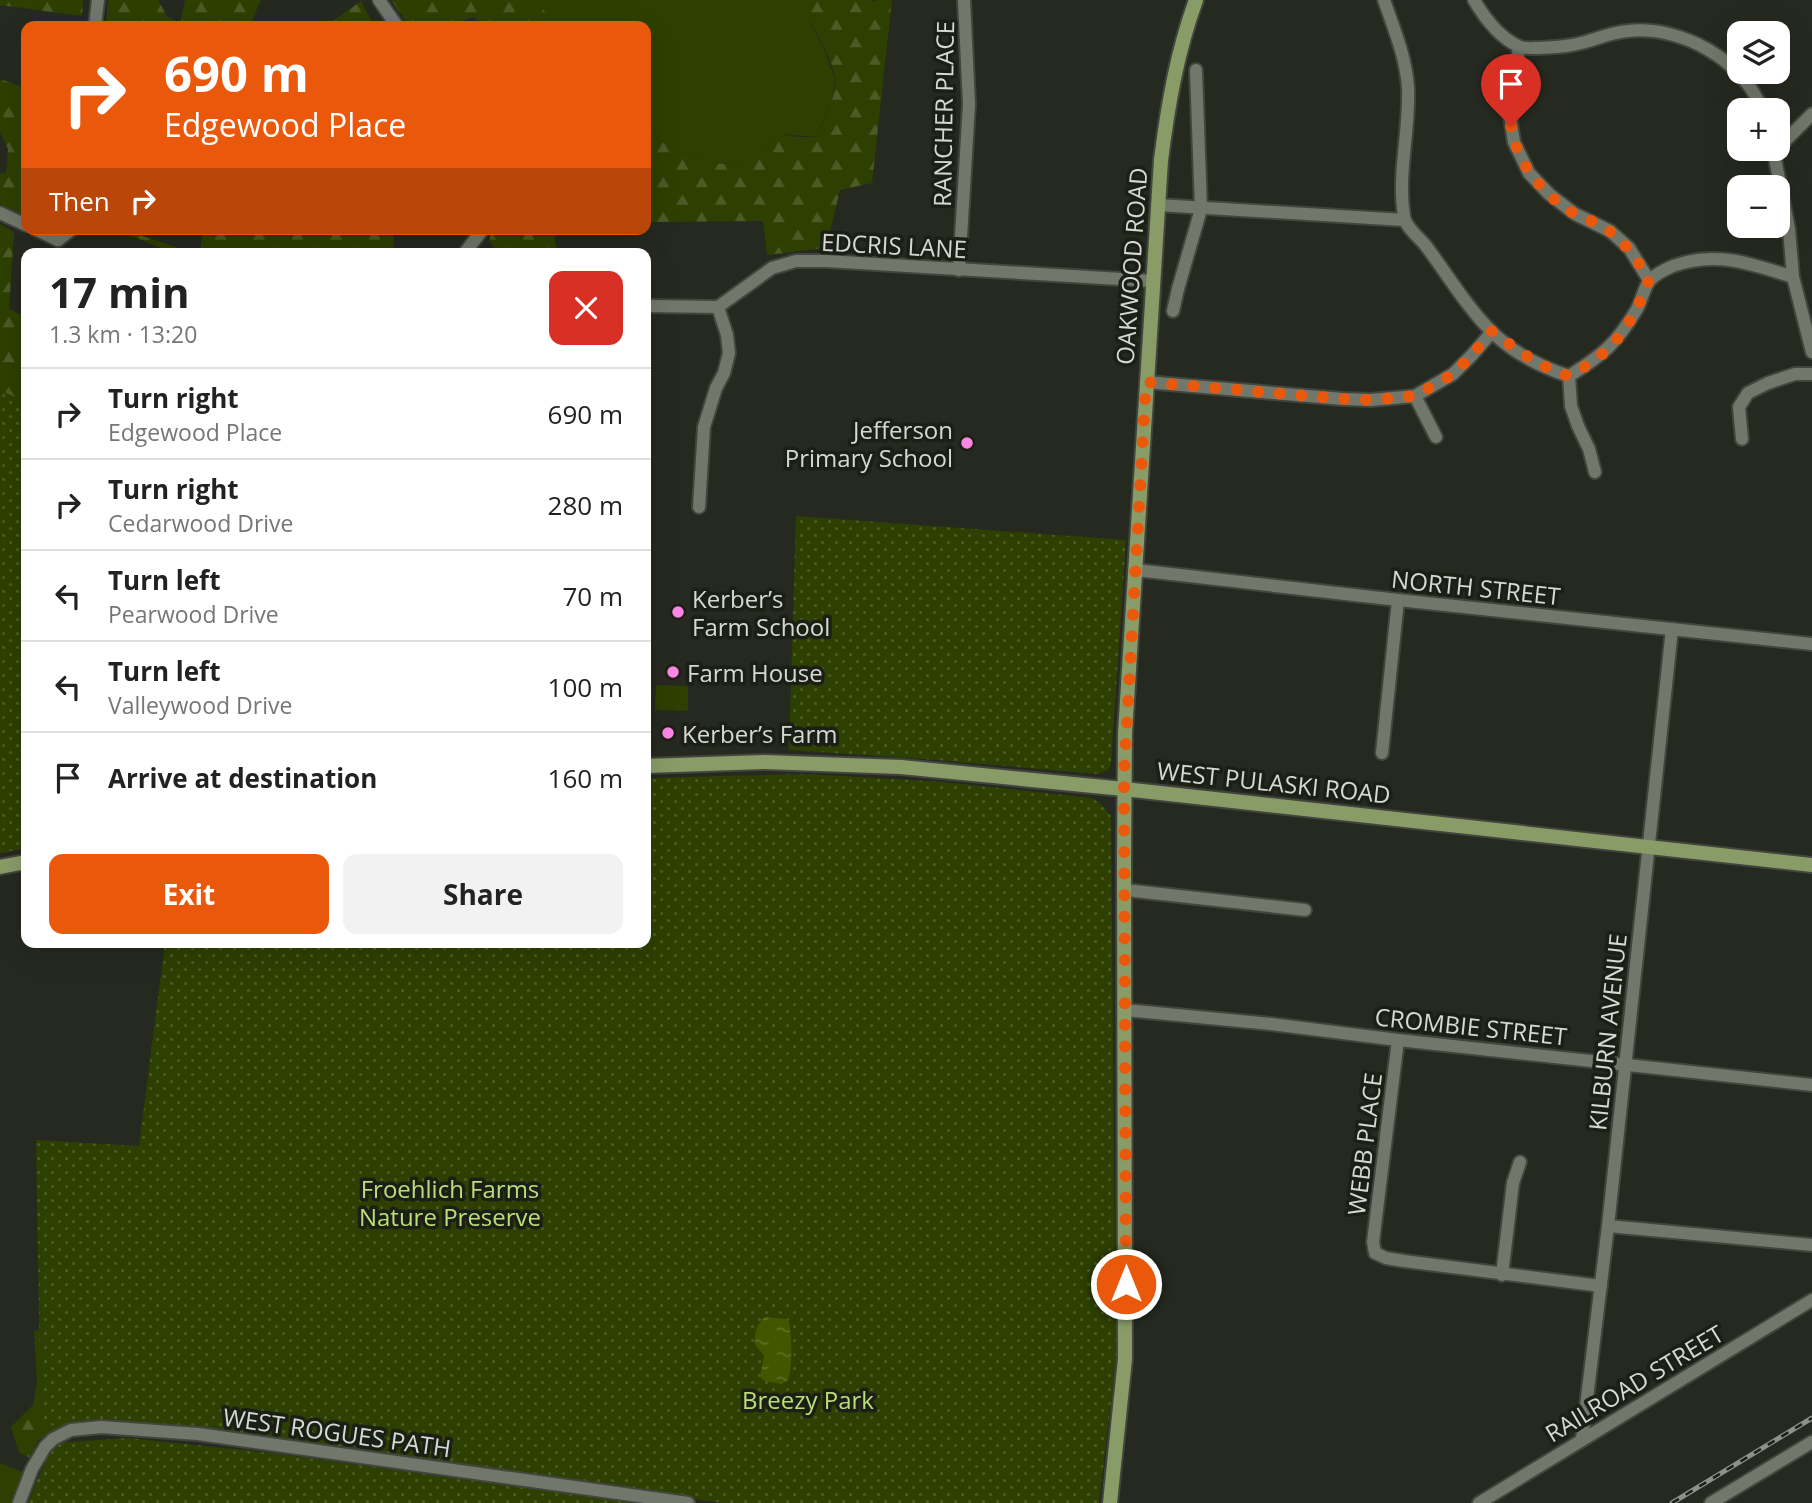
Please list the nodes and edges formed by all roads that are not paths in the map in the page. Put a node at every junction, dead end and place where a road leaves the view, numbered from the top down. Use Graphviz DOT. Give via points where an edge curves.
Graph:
graph roads {
  1 [pos="98,0"];
  2 [pos="379,0"];
  3 [pos="964,0"];
  4 [pos="1196,0"];
  5 [pos="1384,0"];
  6 [pos="1474,0"];
  7 [pos="96,21"];
  8 [pos="394,21"];
  9 [pos="1519,48"];
  10 [pos="1196,70"];
  11 [pos="1757,98"];
  12 [pos="1812,114"];
  13 [pos="1790,135"];
  14 [pos="1777,161"];
  15 [pos="1158,205"];
  16 [pos="1200,209"];
  17 [pos="0,213"];
  18 [pos="1404,220"];
  19 [pos="21,223"];
  20 [pos="48,235"];
  21 [pos="64,235"];
  22 [pos="959,270"];
  23 [pos="1793,277"];
  24 [pos="1649,280"];
  25 [pos="1153,281"];
  26 [pos="651,306"];
  27 [pos="718,307"];
  28 [pos="1173,311"];
  29 [pos="1492,331"];
  30 [pos="1812,352"];
  31 [pos="1812,374"];
  32 [pos="1569,376"];
  33 [pos="1146,382"];
  34 [pos="1415,396"];
  35 [pos="1436,437"];
  36 [pos="1742,439"];
  37 [pos="1595,472"];
  38 [pos="699,507"];
  39 [pos="1136,570"];
  40 [pos="1398,600"];
  41 [pos="1672,629"];
  42 [pos="1812,644"];
  43 [pos="1382,752"];
  44 [pos="651,766"];
  45 [pos="1124,789"];
  46 [pos="1648,847"];
  47 [pos="21,863"];
  48 [pos="1812,865"];
  49 [pos="0,867"];
  50 [pos="1125,890"];
  51 [pos="1305,910"];
  52 [pos="1125,1010"];
  53 [pos="1398,1040"];
  54 [pos="1625,1064"];
  55 [pos="1812,1085"];
  56 [pos="1520,1162"];
  57 [pos="1608,1226"];
  58 [pos="1812,1245"];
  59 [pos="1502,1275"];
  60 [pos="1601,1286"];
  61 [pos="1812,1300"];
  62 [pos="1582,1439"];
  63 [pos="1812,1442"];
  64 [pos="19,1503"];
  65 [pos="688,1503"];
  66 [pos="1110,1503"];
  67 [pos="1479,1503"];
  68 [pos="1710,1503"];
  1 -- 7 [label="street"];
  2 -- 8 [label="street"];
  3 -- 22 [label="street, RANCHER PLACE" via="969,104"];
  4 -- 15 [label="main road, OAKWOOD ROAD" via="1176,65"];
  5 -- 18 [label="street" via="1403,53 1408,87"];
  6 -- 9 [label="street" via="1492,25"];
  9 -- 11 [label="street" via="1579,44 1629,30 1685,38 1742,76"];
  9 -- 24 [label="street" via="1509,110 1514,142 1529,173 1575,214 1619,239"];
  10 -- 16 [label="street, OAKWOOD ROAD"];
  12 -- 13 [label="street"];
  14 -- 23 [label="street"];
  15 -- 16 [label="street"];
  15 -- 25 [label="main road, OAKWOOD ROAD"];
  16 -- 18 [label="street"];
  16 -- 28 [label="street, OAKWOOD ROAD"];
  17 -- 19 [label="street"];
  18 -- 29 [label="street"];
  20 -- 21 [label="street" via="58,240"];
  22 -- 25 [label="street, EDCRIS LANE"];
  22 -- 27 [label="street, EDCRIS LANE" via="796,261 772,268"];
  23 -- 24 [label="street" via="1737,260 1713,258 1690,260"];
  23 -- 30 [label="street"];
  24 -- 32 [label="street" via="1615,341"];
  25 -- 33 [label="main road, OAKWOOD ROAD"];
  26 -- 27 [label="street"];
  27 -- 38 [label="street" via="729,353 704,427"];
  29 -- 32 [label="street" via="1524,356"];
  29 -- 34 [label="street" via="1453,374"];
  31 -- 36 [label="street" via="1795,374 1748,393 1739,407"];
  32 -- 37 [label="street" via="1571,406"];
  33 -- 34 [label="street" via="1343,399"];
  33 -- 39 [label="main road, OAKWOOD ROAD"];
  34 -- 35 [label="street"];
  39 -- 40 [label="street, NORTH STREET"];
  39 -- 45 [label="main road, OAKWOOD ROAD"];
  40 -- 41 [label="street, NORTH STREET"];
  40 -- 43 [label="street"];
  41 -- 42 [label="street, NORTH STREET"];
  41 -- 46 [label="street, KILBURN AVENUE"];
  44 -- 45 [label="main road, WEST PULASKI ROAD" via="764,762 901,767"];
  45 -- 46 [label="main road, WEST PULASKI ROAD"];
  45 -- 50 [label="main road, OAKWOOD ROAD"];
  46 -- 48 [label="main road, WEST PULASKI ROAD"];
  46 -- 54 [label="street, KILBURN AVENUE"];
  47 -- 49 [label="main road"];
  50 -- 51 [label="street"];
  50 -- 52 [label="main road, OAKWOOD ROAD"];
  52 -- 53 [label="street, CROMBIE STREET"];
  52 -- 66 [label="main road, OAKWOOD ROAD" via="1125,1360"];
  53 -- 54 [label="street, CROMBIE STREET"];
  53 -- 59 [label="street, WEBB PLACE" via="1375,1253"];
  54 -- 55 [label="street, CROMBIE STREET"];
  54 -- 57 [label="street, KILBURN AVENUE"];
  56 -- 59 [label="street" via="1513,1183"];
  57 -- 58 [label="street"];
  57 -- 60 [label="street, KILBURN AVENUE"];
  59 -- 60 [label="street"];
  60 -- 62 [label="street, KILBURN AVENUE"];
  61 -- 62 [label="street, RAILROAD STREET"];
  62 -- 67 [label="street, RAILROAD STREET"];
  63 -- 68 [label="street"];
  64 -- 65 [label="street, WEST ROGUES PATH" via="29,1476 53,1439 71,1430 102,1427 198,1433"];
}
